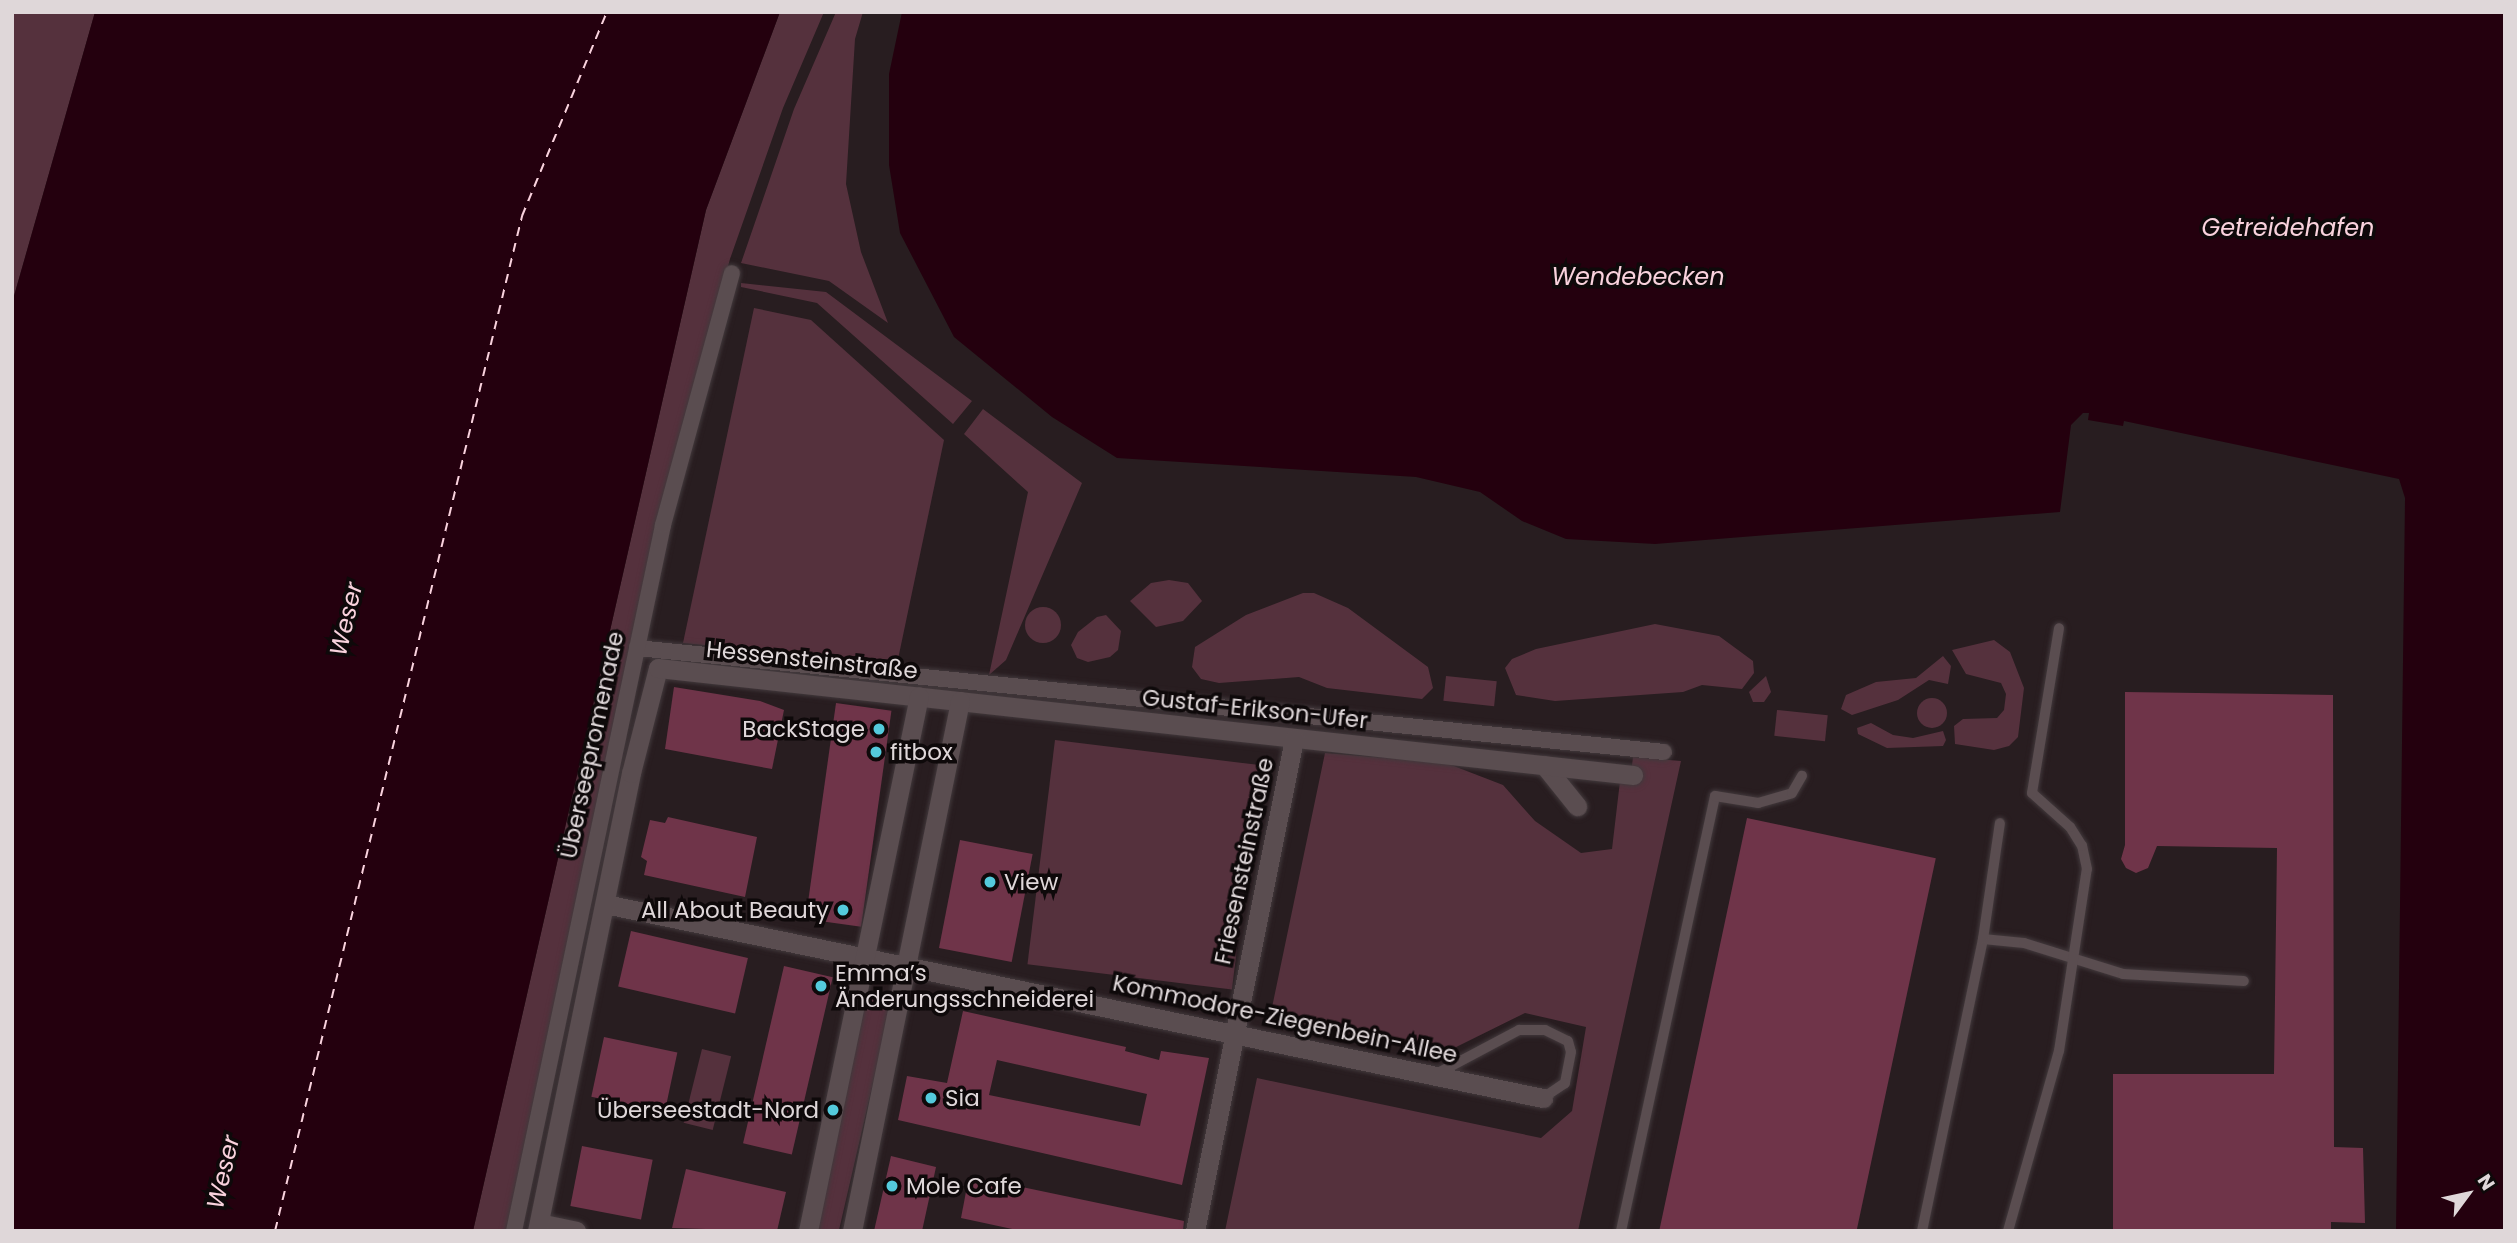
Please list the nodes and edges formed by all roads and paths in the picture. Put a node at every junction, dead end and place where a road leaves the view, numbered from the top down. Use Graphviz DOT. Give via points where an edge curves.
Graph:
graph roads {
  1 [pos="732,273"];
  2 [pos="2059,628"];
  3 [pos="636,648"];
  4 [pos="660,659"];
  5 [pos="919,696"];
  6 [pos="960,701"];
  7 [pos="1294,739"];
  8 [pos="1664,752"];
  9 [pos="1544,765"];
  10 [pos="1633,775"];
  11 [pos="1802,776"];
  12 [pos="1577,806"];
  13 [pos="2000,823"];
  14 [pos="605,904"];
  15 [pos="1983,939"];
  16 [pos="866,956"];
  17 [pos="2074,960"];
  18 [pos="909,965"];
  19 [pos="2244,981"];
  20 [pos="1233,1034"];
  21 [pos="1431,1075"];
  22 [pos="1543,1098"];
  23 [pos="538,1227"];
  24 [pos="514,1231"];
  25 [pos="576,1231"];
  26 [pos="808,1231"];
  27 [pos="852,1231"];
  28 [pos="1195,1231"];
  29 [pos="1621,1231"];
  30 [pos="1922,1231"];
  31 [pos="2008,1231"];
  1 -- 3 [label="street, Überseepromenade" via="663,525"];
  2 -- 17 [label="lane" via="2032,793 2070,827 2082,846 2087,869"];
  3 -- 4 [label="street"];
  3 -- 24 [label="street, Überseepromenade"];
  4 -- 5 [label="street, Hessensteinstraße"];
  4 -- 8 [label="street"];
  4 -- 14 [label="street, Überseepromenade"];
  5 -- 6 [label="street, Hessensteinstraße"];
  5 -- 16 [label="street"];
  6 -- 7 [label="street, Gustaf-Erikson-Ufer"];
  6 -- 18 [label="street"];
  7 -- 9 [label="street, Gustaf-Erikson-Ufer"];
  7 -- 20 [label="street, Friesensteinstraße"];
  9 -- 10 [label="street, Gustaf-Erikson-Ufer"];
  9 -- 12 [label="street"];
  11 -- 29 [label="lane" via="1792,793 1758,803 1715,796"];
  13 -- 15 [label="lane"];
  14 -- 16 [label="street, Kommodore-Ziegenbein-Allee"];
  14 -- 23 [label="street, Überseepromenade"];
  15 -- 17 [label="lane" via="2024,943"];
  15 -- 30 [label="lane"];
  16 -- 18 [label="street, Kommodore-Ziegenbein-Allee"];
  16 -- 26 [label="street"];
  17 -- 19 [label="lane" via="2123,974"];
  17 -- 31 [label="lane" via="2059,1051"];
  18 -- 20 [label="street, Kommodore-Ziegenbein-Allee"];
  18 -- 27 [label="street"];
  20 -- 21 [label="street, Kommodore-Ziegenbein-Allee"];
  20 -- 28 [label="street, Friesensteinstraße"];
  21 -- 22 [label="street, Kommodore-Ziegenbein-Allee"];
  21 -- 22 [label="lane" via="1519,1030 1545,1030 1568,1041 1571,1052 1565,1083"];
  23 -- 25 [label="street"];
}
